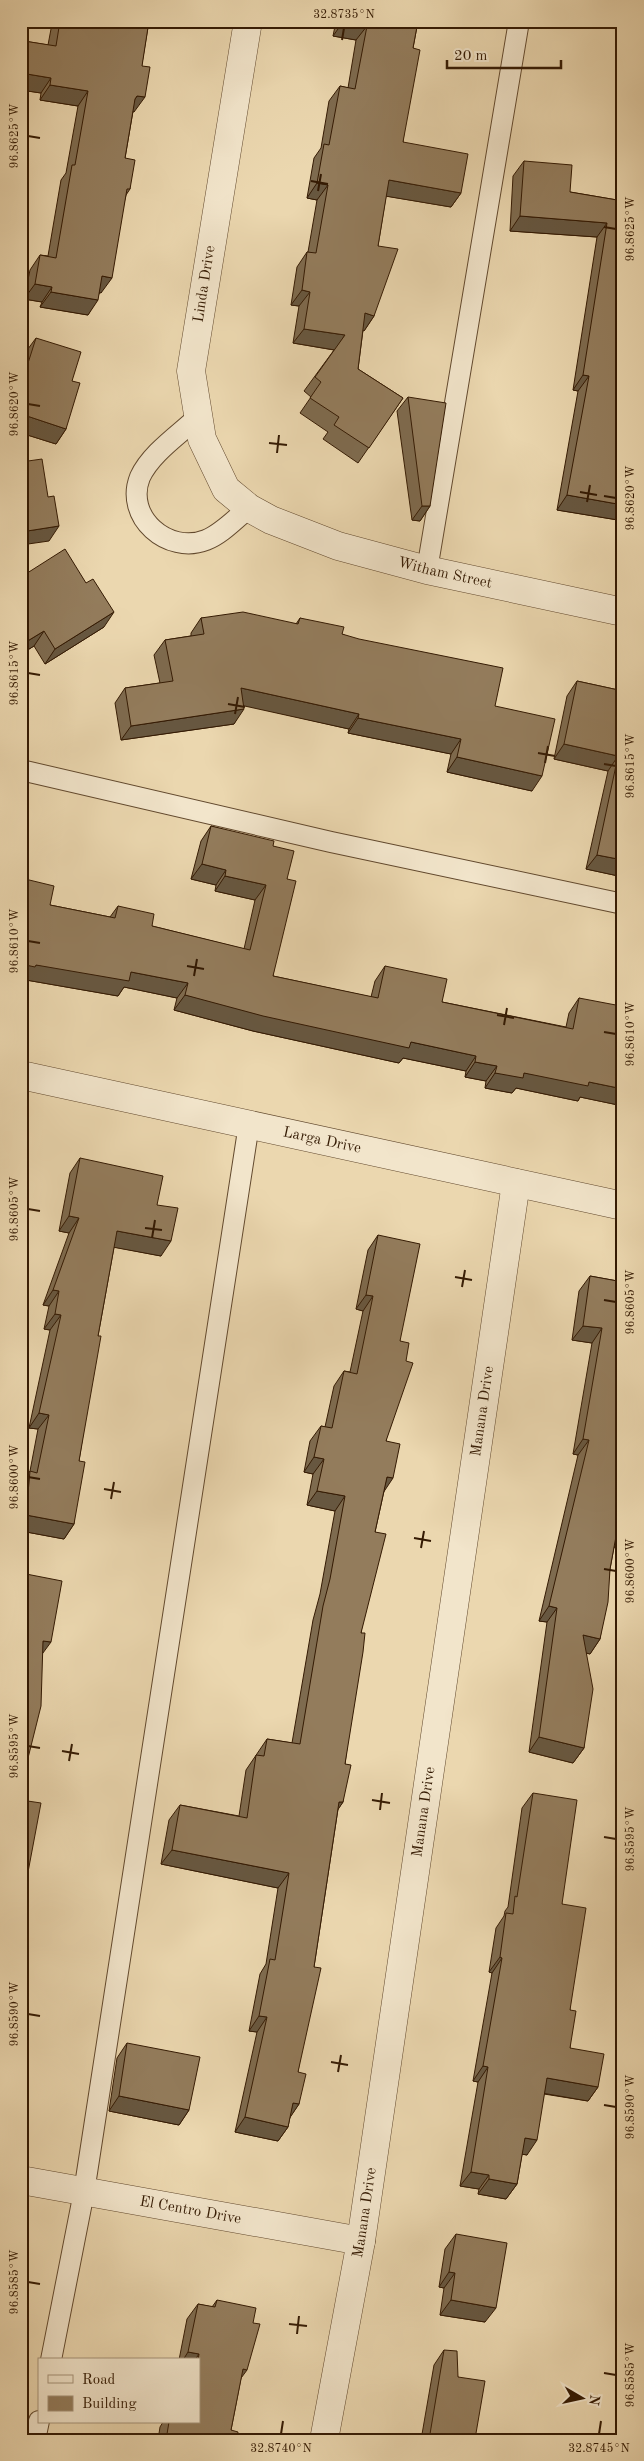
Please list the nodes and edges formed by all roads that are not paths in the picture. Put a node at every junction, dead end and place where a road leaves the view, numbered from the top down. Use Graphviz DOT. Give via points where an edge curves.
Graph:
graph roads {
  1 [pos="248,21"];
  2 [pos="518,21"];
  3 [pos="199,416"];
  4 [pos="260,514"];
  5 [pos="427,570"];
  6 [pos="623,612"];
  7 [pos="21,770"];
  8 [pos="623,904"];
  9 [pos="21,1075"];
  10 [pos="249,1124"];
  11 [pos="516,1184"];
  12 [pos="623,1206"];
  13 [pos="21,2180"];
  14 [pos="84,2192"];
  15 [pos="361,2242"];
  16 [pos="51,2358"];
  17 [pos="38,2424"];
  18 [pos="35,2440"];
  19 [pos="324,2440"];
  1 -- 3 [label="street, Linda Drive" via="191,371"];
  2 -- 5 [label="lane"];
  3 -- 4 [label="street, Linda Drive" via="202,439 226,489"];
  3 -- 4 [label="lane" via="144,470 137,494 148,525 175,543 191,544 207,540"];
  4 -- 5 [label="street, Witham Street" via="338,546"];
  5 -- 6 [label="street, Witham Street"];
  7 -- 8 [label="lane" via="331,842"];
  9 -- 10 [label="street, Larga Drive"];
  10 -- 11 [label="street, Larga Drive"];
  10 -- 14 [label="lane"];
  11 -- 12 [label="street, Larga Drive"];
  11 -- 15 [label="street, Manana Drive"];
  13 -- 14 [label="street, El Centro Drive"];
  14 -- 15 [label="street, El Centro Drive"];
  14 -- 16 [label="lane"];
  15 -- 19 [label="street, Manana Drive"];
  17 -- 18 [label="lane"];
}
